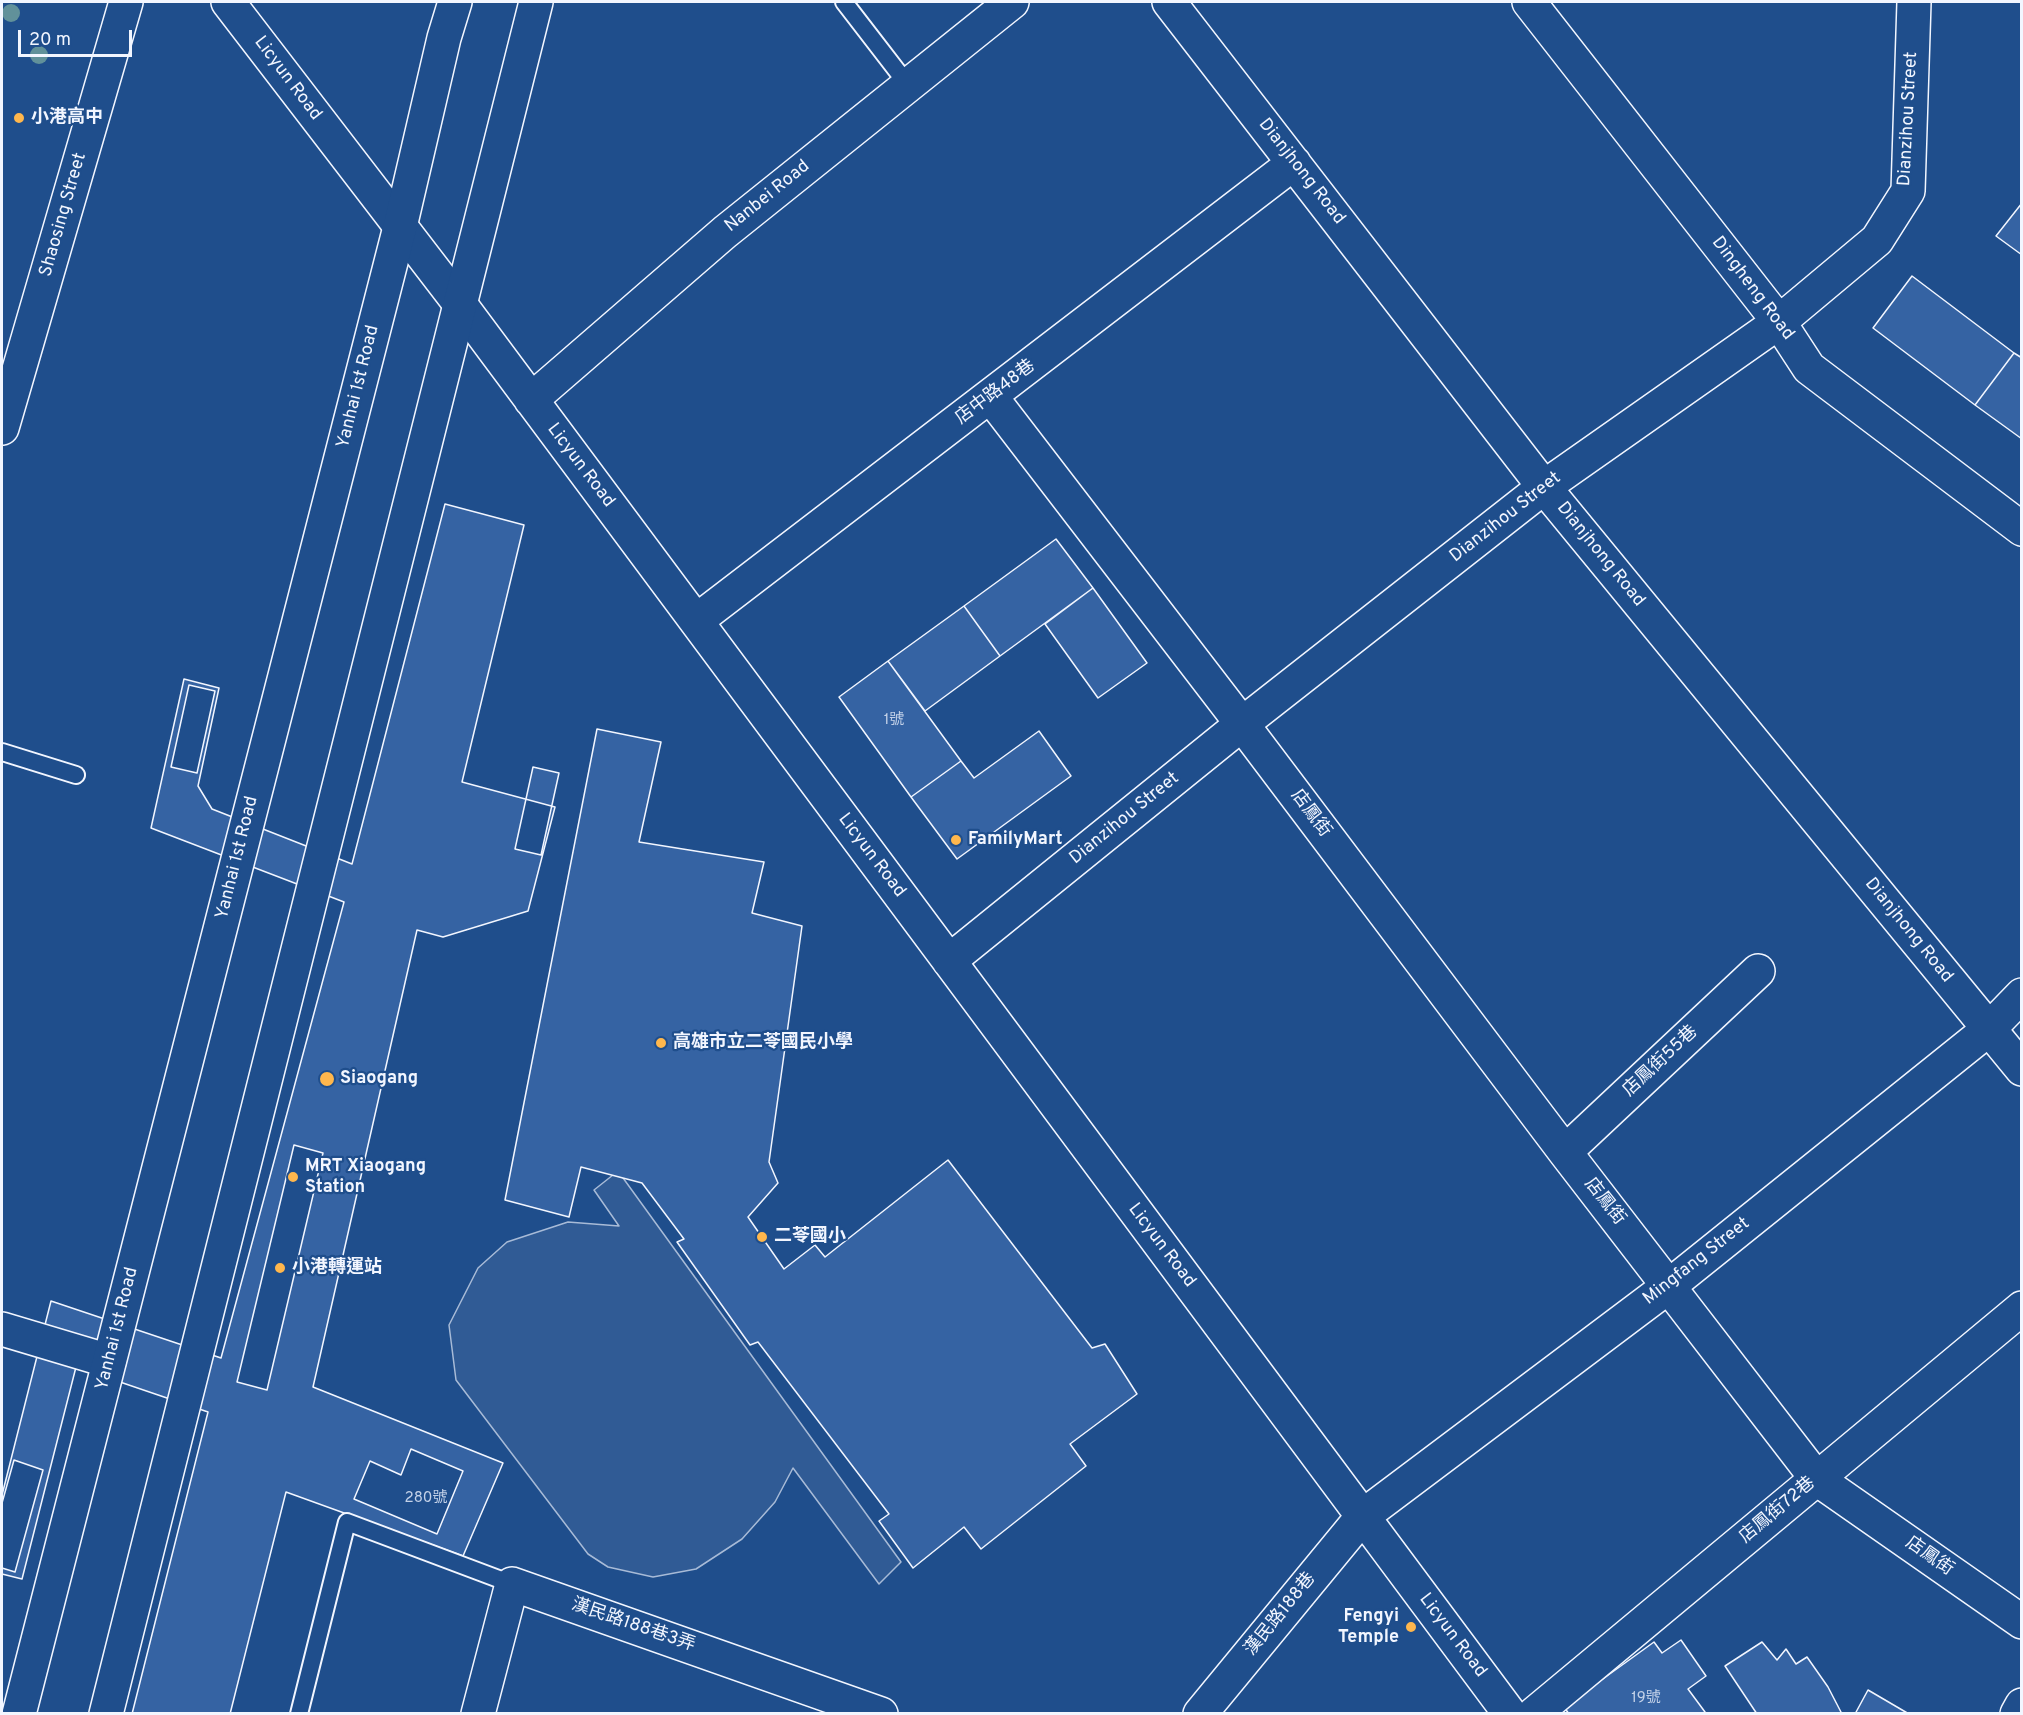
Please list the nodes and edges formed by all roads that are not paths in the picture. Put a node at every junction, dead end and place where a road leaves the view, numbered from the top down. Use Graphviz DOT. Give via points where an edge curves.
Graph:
graph roads {
  1 [pos="126,2"];
  2 [pos="228,2"];
  3 [pos="455,2"];
  4 [pos="536,2"];
  5 [pos="844,2"];
  6 [pos="1012,2"];
  7 [pos="1169,2"];
  8 [pos="1529,2"];
  9 [pos="1914,2"];
  10 [pos="908,85"];
  11 [pos="1294,163"];
  12 [pos="400,227"];
  13 [pos="460,304"];
  14 [pos="1779,322"];
  15 [pos="991,397"];
  16 [pos="531,400"];
  17 [pos="2,428"];
  18 [pos="1544,487"];
  19 [pos="2022,529"];
  20 [pos="696,621"];
  21 [pos="1242,724"];
  22 [pos="2,752"];
  23 [pos="76,775"];
  24 [pos="950,961"];
  25 [pos="1758,971"];
  26 [pos="2022,995"];
  27 [pos="1989,1029"];
  28 [pos="2022,1069"];
  29 [pos="1565,1152"];
  30 [pos="1669,1286"];
  31 [pos="2022,1308"];
  32 [pos="2,1329"];
  33 [pos="109,1361"];
  34 [pos="1817,1479"];
  35 [pos="1363,1516"];
  36 [pos="512,1584"];
  37 [pos="2022,1622"];
  38 [pos="2022,1705"];
  39 [pos="19,1713"];
  40 [pos="106,1713"];
  41 [pos="299,1713"];
  42 [pos="478,1713"];
  43 [pos="881,1713"];
  44 [pos="1200,1713"];
  45 [pos="1510,1713"];
  46 [pos="1534,1713"];
  47 [pos="2017,1713"];
  1 -- 17 [label="street, Shaosing Street"];
  2 -- 12 [label="street, Licyun Road"];
  3 -- 12 [label="street, Yanhai 1st Road"];
  4 -- 13 [label="street"];
  5 -- 10 [label="lane"];
  6 -- 10 [label="street, Nanbei Road"];
  7 -- 11 [label="street, Dianjhong Road"];
  8 -- 14 [label="street, Dingheng Road"];
  9 -- 14 [label="street, Dianzihou Street" via="1908,191 1877,240"];
  10 -- 16 [label="street, Nanbei Road" via="725,232"];
  11 -- 15 [label="street, 店中路48巷"];
  11 -- 18 [label="street, Dianjhong Road"];
  12 -- 13 [label="street, Licyun Road"];
  12 -- 33 [label="street, Yanhai 1st Road"];
  13 -- 16 [label="street, Licyun Road"];
  13 -- 40 [label="street"];
  14 -- 18 [label="street, Dianzihou Street"];
  14 -- 19 [label="street, Dingheng Road" via="1809,368"];
  15 -- 20 [label="street, 店中路48巷"];
  15 -- 21 [label="street, 店鳳街"];
  16 -- 20 [label="street, Licyun Road"];
  18 -- 21 [label="street, Dianzihou Street"];
  18 -- 27 [label="street, Dianjhong Road"];
  20 -- 24 [label="street, Licyun Road"];
  21 -- 24 [label="street, Dianzihou Street"];
  21 -- 29 [label="street, 店鳳街"];
  22 -- 23 [label="lane"];
  24 -- 35 [label="street, Licyun Road"];
  25 -- 29 [label="street, 店鳳街55巷"];
  26 -- 27 [label="street, Mingfang Street"];
  27 -- 28 [label="street, Dianjhong Road"];
  27 -- 30 [label="street, Mingfang Street"];
  29 -- 30 [label="street, 店鳳街"];
  30 -- 34 [label="street, 店鳳街"];
  30 -- 35 [label="street, Mingfang Street"];
  31 -- 34 [label="street, 店鳳街72巷"];
  32 -- 33 [label="street"];
  33 -- 39 [label="street, Yanhai 1st Road"];
  34 -- 37 [label="street, 店鳳街"];
  34 -- 46 [label="street, 店鳳街72巷"];
  35 -- 44 [label="street, 漢民路188巷"];
  35 -- 45 [label="street, Licyun Road"];
  36 -- 41 [label="lane" via="347,1522"];
  36 -- 42 [label="street"];
  36 -- 43 [label="street, 漢民路188巷3弄"];
  38 -- 47 [label="street"];
}
